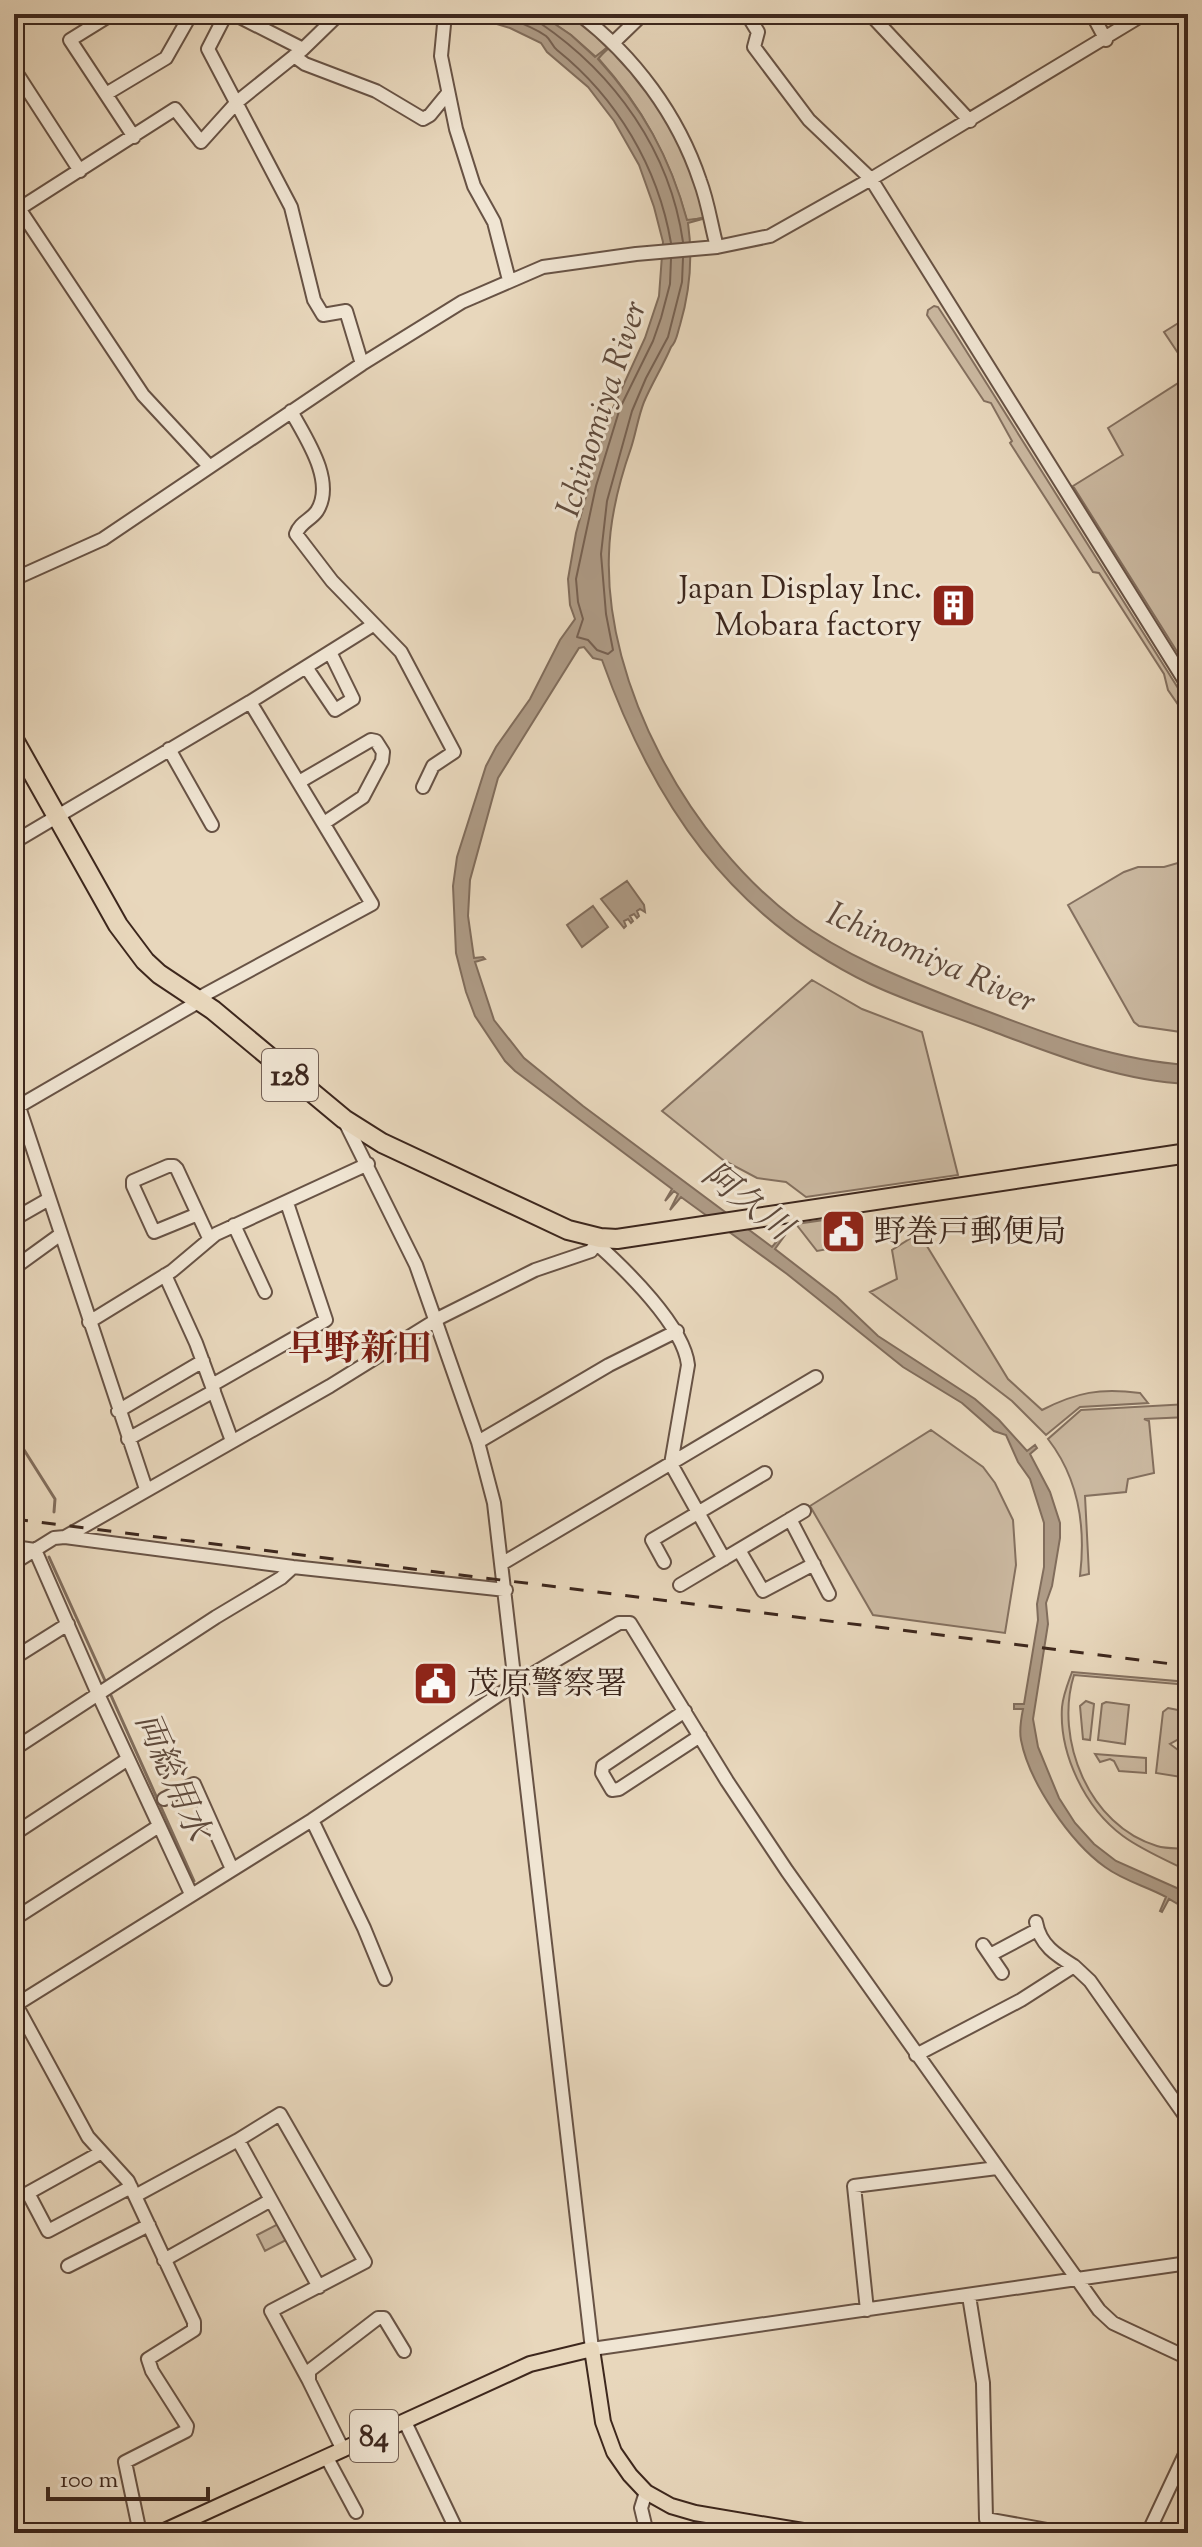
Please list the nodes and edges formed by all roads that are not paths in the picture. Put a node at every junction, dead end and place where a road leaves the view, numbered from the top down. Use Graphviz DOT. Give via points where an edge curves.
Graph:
graph roads {
  1 [pos="112,14"];
  2 [pos="191,14"];
  3 [pos="226,14"];
  4 [pos="234,14"];
  5 [pos="445,14"];
  6 [pos="579,14"];
  7 [pos="643,14"];
  8 [pos="747,14"];
  9 [pos="870,14"];
  10 [pos="1092,14"];
  11 [pos="1144,14"];
  12 [pos="338,15"];
  13 [pos="1106,40"];
  14 [pos="613,43"];
  15 [pos="299,52"];
  16 [pos="14,69"];
  17 [pos="448,93"];
  18 [pos="106,94"];
  19 [pos="237,102"];
  20 [pos="970,121"];
  21 [pos="134,137"];
  22 [pos="80,171"];
  23 [pos="871,179"];
  24 [pos="16,207"];
  25 [pos="715,247"];
  26 [pos="509,280"];
  27 [pos="362,364"];
  28 [pos="291,411"];
  29 [pos="209,466"];
  30 [pos="14,579"];
  31 [pos="373,625"];
  32 [pos="330,652"];
  33 [pos="306,667"];
  34 [pos="1188,686"];
  35 [pos="250,702"];
  36 [pos="14,740"];
  37 [pos="169,749"];
  38 [pos="299,782"];
  39 [pos="423,787"];
  40 [pos="56,816"];
  41 [pos="324,823"];
  42 [pos="212,825"];
  43 [pos="14,842"];
  44 [pos="198,1000"];
  45 [pos="16,1108"];
  46 [pos="344,1119"];
  47 [pos="1188,1153"];
  48 [pos="368,1164"];
  49 [pos="49,1199"];
  50 [pos="287,1203"];
  51 [pos="198,1214"];
  52 [pos="14,1219"];
  53 [pos="234,1225"];
  54 [pos="61,1234"];
  55 [pos="209,1238"];
  56 [pos="598,1241"];
  57 [pos="14,1268"];
  58 [pos="165,1275"];
  59 [pos="265,1292"];
  60 [pos="435,1321"];
  61 [pos="89,1322"];
  62 [pos="677,1331"];
  63 [pos="203,1361"];
  64 [pos="816,1377"];
  65 [pos="213,1388"];
  66 [pos="118,1411"];
  67 [pos="128,1439"];
  68 [pos="232,1441"];
  69 [pos="478,1442"];
  70 [pos="671,1464"];
  71 [pos="765,1473"];
  72 [pos="146,1489"];
  73 [pos="804,1511"];
  74 [pos="697,1512"];
  75 [pos="790,1519"];
  76 [pos="65,1537"];
  77 [pos="14,1547"];
  78 [pos="35,1550"];
  79 [pos="739,1550"];
  80 [pos="724,1559"];
  81 [pos="664,1562"];
  82 [pos="14,1563"];
  83 [pos="503,1563"];
  84 [pos="814,1564"];
  85 [pos="293,1567"];
  86 [pos="680,1585"];
  87 [pos="506,1590"];
  88 [pos="829,1594"];
  89 [pos="68,1624"];
  90 [pos="14,1658"];
  91 [pos="516,1684"];
  92 [pos="98,1694"];
  93 [pos="685,1711"];
  94 [pos="700,1736"];
  95 [pos="14,1749"];
  96 [pos="128,1759"];
  97 [pos="164,1799"];
  98 [pos="312,1820"];
  99 [pos="159,1826"];
  100 [pos="14,1834"];
  101 [pos="232,1869"];
  102 [pos="191,1894"];
  103 [pos="14,1919"];
  104 [pos="1074,1966"];
  105 [pos="1002,1973"];
  106 [pos="385,1979"];
  107 [pos="15,2004"];
  108 [pos="916,2055"];
  109 [pos="1188,2120"];
  110 [pos="238,2140"];
  111 [pos="100,2153"];
  112 [pos="997,2168"];
  113 [pos="133,2192"];
  114 [pos="271,2200"];
  115 [pos="149,2225"];
  116 [pos="164,2260"];
  117 [pos="1188,2263"];
  118 [pos="68,2266"];
  119 [pos="1076,2279"];
  120 [pos="319,2287"];
  121 [pos="969,2296"];
  122 [pos="867,2310"];
  123 [pos="592,2349"];
  124 [pos="404,2351"];
  125 [pos="1188,2358"];
  126 [pos="309,2381"];
  127 [pos="405,2422"];
  128 [pos="1188,2448"];
  129 [pos="343,2450"];
  130 [pos="327,2458"];
  131 [pos="646,2492"];
  132 [pos="356,2512"];
  133 [pos="140,2533"];
  134 [pos="160,2533"];
  135 [pos="458,2533"];
  136 [pos="647,2533"];
  137 [pos="815,2533"];
  138 [pos="1064,2533"];
  139 [pos="1148,2533"];
  1 -- 18 [label="street" via="70,40"];
  2 -- 18 [label="street" via="166,58"];
  3 -- 19 [label="street" via="208,49"];
  4 -- 15 [label="street"];
  5 -- 17 [label="street" via="441,56"];
  6 -- 14 [label="street"];
  7 -- 14 [label="street"];
  8 -- 23 [label="street" via="758,32 754,47 809,120"];
  9 -- 20 [label="street"];
  10 -- 13 [label="street"];
  11 -- 13 [label="street"];
  12 -- 15 [label="street"];
  13 -- 20 [label="street"];
  14 -- 25 [label="street" via="682,136 702,186"];
  15 -- 17 [label="street" via="305,64 376,91 423,119"];
  15 -- 19 [label="street"];
  16 -- 22 [label="street"];
  17 -- 26 [label="street" via="474,186 494,222"];
  18 -- 21 [label="street"];
  19 -- 21 [label="street" via="201,142 175,109"];
  19 -- 27 [label="street" via="291,207 314,300 323,315 346,311"];
  20 -- 23 [label="street"];
  21 -- 22 [label="street"];
  22 -- 24 [label="street"];
  23 -- 25 [label="street" via="770,236"];
  23 -- 34 [label="street"];
  24 -- 29 [label="street" via="143,395"];
  25 -- 26 [label="street" via="543,267"];
  26 -- 27 [label="street" via="431,319"];
  27 -- 28 [label="street"];
  28 -- 29 [label="street"];
  28 -- 31 [label="street" via="323,480 318,510 296,534"];
  29 -- 30 [label="street" via="103,539"];
  31 -- 32 [label="street"];
  31 -- 39 [label="street" via="401,652 460,750 433,766"];
  32 -- 33 [label="street"];
  32 -- 33 [label="street" via="353,699 335,710"];
  33 -- 35 [label="street"];
  35 -- 37 [label="street"];
  35 -- 38 [label="street"];
  36 -- 40 [label="highway, 128"];
  37 -- 40 [label="street"];
  37 -- 42 [label="street"];
  38 -- 41 [label="street"];
  38 -- 41 [label="street" via="371,740 383,752 363,797"];
  40 -- 43 [label="street"];
  40 -- 44 [label="highway, 128" via="131,944 166,980"];
  41 -- 44 [label="street" via="372,904"];
  44 -- 45 [label="street"];
  44 -- 46 [label="highway, 128"];
  45 -- 49 [label="street"];
  46 -- 48 [label="street"];
  46 -- 56 [label="highway, 128" via="382,1143"];
  47 -- 56 [label="highway, 128"];
  48 -- 50 [label="street"];
  48 -- 60 [label="street" via="416,1265"];
  49 -- 52 [label="street"];
  49 -- 54 [label="street"];
  50 -- 53 [label="street"];
  50 -- 65 [label="street" via="326,1320"];
  51 -- 51 [label="street" via="174,1166 133,1181 154,1232"];
  51 -- 55 [label="street"];
  53 -- 55 [label="street"];
  53 -- 59 [label="street"];
  54 -- 57 [label="street"];
  54 -- 61 [label="street"];
  55 -- 58 [label="street"];
  56 -- 60 [label="street" via="591,1251 535,1270"];
  56 -- 62 [label="street"];
  58 -- 61 [label="street"];
  58 -- 63 [label="street"];
  60 -- 68 [label="street"];
  60 -- 69 [label="street"];
  61 -- 66 [label="street"];
  62 -- 69 [label="street"];
  62 -- 70 [label="street" via="688,1365"];
  63 -- 65 [label="street"];
  63 -- 66 [label="street"];
  64 -- 70 [label="street"];
  65 -- 67 [label="street"];
  65 -- 68 [label="street"];
  66 -- 67 [label="street"];
  67 -- 72 [label="street"];
  68 -- 72 [label="street"];
  69 -- 83 [label="street"];
  70 -- 74 [label="street"];
  70 -- 83 [label="street"];
  71 -- 74 [label="street"];
  72 -- 76 [label="street"];
  73 -- 75 [label="street"];
  74 -- 80 [label="street"];
  74 -- 81 [label="street" via="652,1540"];
  75 -- 79 [label="street"];
  75 -- 84 [label="street"];
  76 -- 78 [label="street"];
  76 -- 85 [label="street"];
  77 -- 78 [label="street"];
  78 -- 82 [label="street"];
  78 -- 89 [label="street"];
  79 -- 80 [label="street"];
  79 -- 84 [label="street" via="763,1591"];
  80 -- 86 [label="street"];
  83 -- 87 [label="street"];
  84 -- 88 [label="street"];
  85 -- 87 [label="street"];
  85 -- 92 [label="street"];
  87 -- 91 [label="street"];
  89 -- 90 [label="street"];
  89 -- 92 [label="street"];
  91 -- 93 [label="street" via="625,1622 633,1626"];
  91 -- 98 [label="street"];
  91 -- 123 [label="street"];
  92 -- 95 [label="street"];
  92 -- 96 [label="street"];
  93 -- 94 [label="street"];
  93 -- 94 [label="street" via="603,1766 612,1790"];
  94 -- 108 [label="street"];
  96 -- 99 [label="street"];
  96 -- 100 [label="street"];
  97 -- 101 [label="street" via="194,1784"];
  98 -- 101 [label="street"];
  98 -- 106 [label="street"];
  99 -- 102 [label="street"];
  99 -- 103 [label="street"];
  101 -- 102 [label="street"];
  102 -- 107 [label="street"];
  104 -- 105 [label="street" via="1052,1952 1037,1926 987,1950"];
  104 -- 108 [label="street"];
  104 -- 109 [label="street"];
  107 -- 111 [label="street"];
  108 -- 112 [label="street"];
  110 -- 113 [label="street"];
  110 -- 114 [label="street"];
  110 -- 120 [label="street" via="280,2114 365,2262"];
  111 -- 113 [label="street"];
  111 -- 113 [label="street" via="28,2193 48,2231"];
  112 -- 119 [label="street"];
  112 -- 122 [label="street" via="854,2186"];
  113 -- 115 [label="street"];
  114 -- 116 [label="street"];
  114 -- 120 [label="street"];
  115 -- 116 [label="street"];
  115 -- 118 [label="street"];
  116 -- 133 [label="street" via="194,2330 148,2359 187,2426 125,2462"];
  117 -- 119 [label="street"];
  119 -- 121 [label="street"];
  119 -- 125 [label="street" via="1113,2323"];
  120 -- 126 [label="street" via="271,2311"];
  121 -- 122 [label="street"];
  121 -- 138 [label="street" via="983,2383 986,2519"];
  122 -- 123 [label="street"];
  123 -- 127 [label="main road, 84" via="530,2364"];
  123 -- 131 [label="main road" via="603,2422 614,2452"];
  124 -- 126 [label="street" via="384,2318 378,2318 309,2371"];
  126 -- 129 [label="street"];
  127 -- 129 [label="main road, 84"];
  127 -- 135 [label="street"];
  128 -- 139 [label="street"];
  129 -- 130 [label="main road, 84"];
  130 -- 132 [label="street"];
  130 -- 134 [label="main road, 84"];
  131 -- 136 [label="street" via="641,2508"];
  131 -- 137 [label="main road" via="695,2513"];
}
